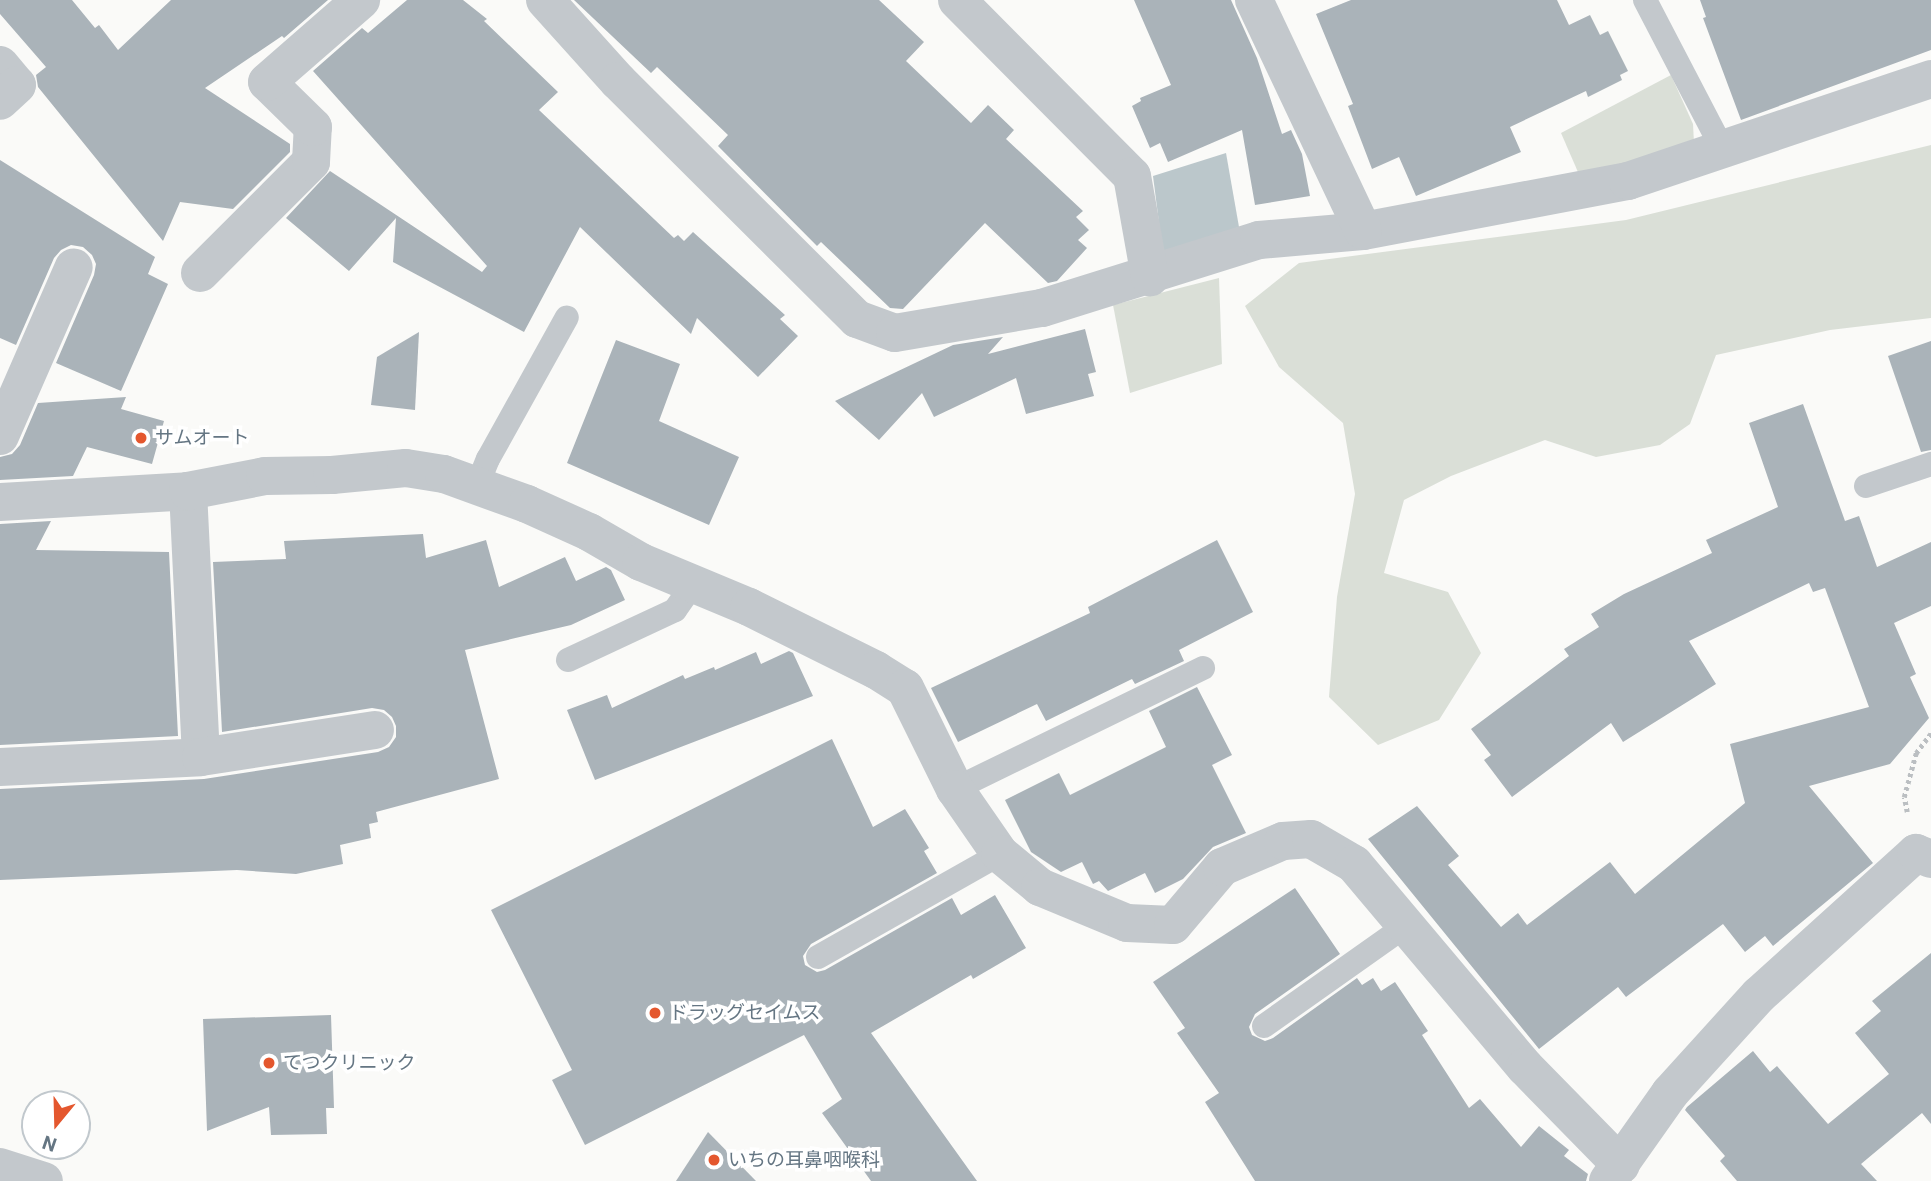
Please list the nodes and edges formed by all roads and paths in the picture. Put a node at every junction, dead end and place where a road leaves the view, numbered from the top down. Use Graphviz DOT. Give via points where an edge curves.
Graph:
graph roads {
  1 [pos="361,0"];
  2 [pos="545,0"];
  3 [pos="957,0"];
  4 [pos="1254,0"];
  5 [pos="1645,0"];
  6 [pos="0,65"];
  7 [pos="1931,79"];
  8 [pos="0,101"];
  9 [pos="1722,148"];
  10 [pos="1363,231"];
  11 [pos="75,267"];
  12 [pos="200,273"];
  13 [pos="1150,277"];
  14 [pos="567,317"];
  15 [pos="0,436"];
  16 [pos="1931,464"];
  17 [pos="477,486"];
  18 [pos="1866,486"];
  19 [pos="188,491"];
  20 [pos="0,502"];
  21 [pos="692,586"];
  22 [pos="568,660"];
  23 [pos="1203,668"];
  24 [pos="375,730"];
  25 [pos="1931,733"];
  26 [pos="201,757"];
  27 [pos="0,767"];
  28 [pos="955,789"];
  29 [pos="1000,854"];
  30 [pos="1924,856"];
  31 [pos="1405,927"];
  32 [pos="818,957"];
  33 [pos="1264,1026"];
  34 [pos="0,1167"];
  35 [pos="1615,1173"];
  36 [pos="44,1181"];
  1 -- 12 [label="street" via="267,82 313,127 311,162"];
  2 -- 13 [label="street" via="618,81 857,318 895,333 1042,308"];
  3 -- 13 [label="street" via="1132,176"];
  4 -- 10 [label="street"];
  5 -- 9 [label="lane"];
  6 -- 8 [label="street" via="17,85"];
  7 -- 9 [label="street"];
  9 -- 10 [label="street" via="1628,181"];
  10 -- 13 [label="street" via="1259,240"];
  11 -- 15 [label="street"];
  14 -- 17 [label="lane"];
  16 -- 18 [label="lane"];
  17 -- 19 [label="street" via="444,474 406,468 265,476"];
  17 -- 21 [label="street" via="589,532"];
  19 -- 20 [label="street"];
  19 -- 26 [label="street"];
  21 -- 22 [label="lane" via="676,610"];
  21 -- 28 [label="street" via="749,607 905,688"];
  23 -- 28 [label="lane"];
  24 -- 26 [label="street"];
  25 -- 30 [label="path" via="1916,753 1903,797"];
  26 -- 27 [label="street"];
  28 -- 29 [label="street"];
  29 -- 31 [label="street" via="1040,887 1127,923 1172,926 1222,867 1283,841 1311,839 1354,864"];
  29 -- 32 [label="lane"];
  30 -- 35 [label="street" via="1759,995 1670,1093"];
  31 -- 33 [label="lane"];
  31 -- 35 [label="street"];
  34 -- 36 [label="street"];
}
